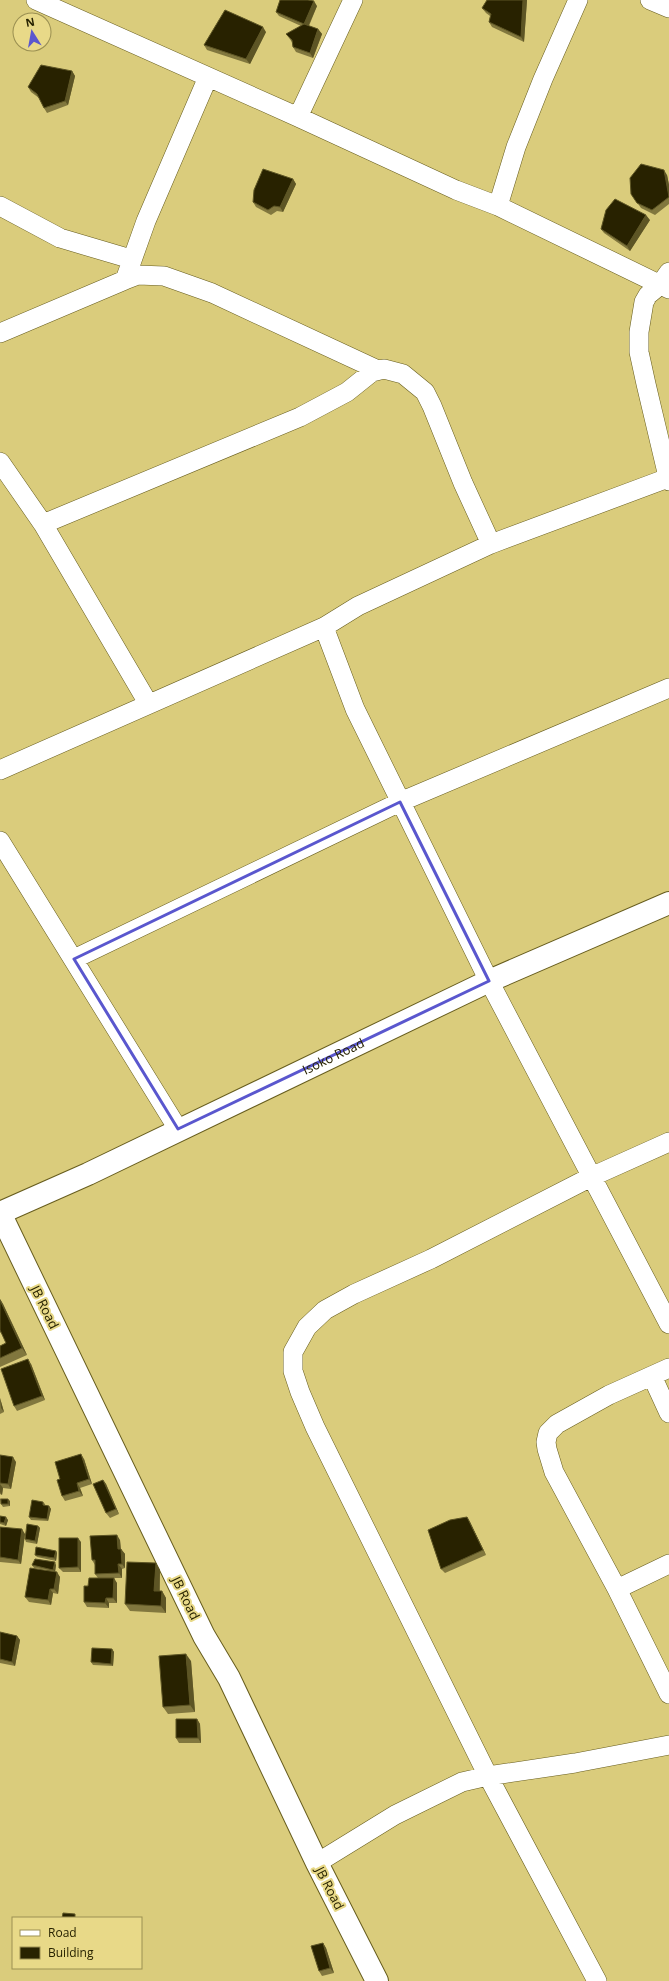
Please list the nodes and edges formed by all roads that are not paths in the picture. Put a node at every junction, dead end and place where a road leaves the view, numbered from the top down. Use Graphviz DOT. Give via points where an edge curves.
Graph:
graph roads {
  1 [pos="36,0"];
  2 [pos="353,0"];
  3 [pos="578,0"];
  4 [pos="650,0"];
  5 [pos="669,8"];
  6 [pos="208,77"];
  7 [pos="298,118"];
  8 [pos="0,206"];
  9 [pos="498,206"];
  10 [pos="131,259"];
  11 [pos="125,280"];
  12 [pos="666,282"];
  13 [pos="0,333"];
  14 [pos="378,370"];
  15 [pos="0,462"];
  16 [pos="668,479"];
  17 [pos="43,524"];
  18 [pos="491,544"];
  19 [pos="324,627"];
  20 [pos="669,688"];
  21 [pos="148,703"];
  22 [pos="0,770"];
  23 [pos="400,802"];
  24 [pos="0,841"];
  25 [pos="669,903"];
  26 [pos="74,959"];
  27 [pos="489,981"];
  28 [pos="178,1129"];
  29 [pos="669,1142"];
  30 [pos="591,1177"];
  31 [pos="0,1213"];
  32 [pos="669,1324"];
  33 [pos="669,1368"];
  34 [pos="652,1376"];
  35 [pos="669,1413"];
  36 [pos="669,1564"];
  37 [pos="618,1588"];
  38 [pos="669,1694"];
  39 [pos="669,1745"];
  40 [pos="488,1776"];
  41 [pos="317,1863"];
  42 [pos="377,1981"];
  43 [pos="597,1981"];
  1 -- 6 [label="street"];
  2 -- 7 [label="street"];
  3 -- 9 [label="street" via="519,140"];
  4 -- 5 [label="street"];
  6 -- 7 [label="street"];
  6 -- 10 [label="street"];
  7 -- 9 [label="street" via="456,190"];
  8 -- 10 [label="street" via="60,238"];
  9 -- 12 [label="street"];
  10 -- 11 [label="street"];
  11 -- 13 [label="street"];
  11 -- 14 [label="street" via="138,275 164,276 212,293"];
  12 -- 16 [label="street" via="648,295 644,302 639,332 640,352"];
  14 -- 17 [label="street" via="329,403 300,417"];
  14 -- 18 [label="street" via="403,374 425,392"];
  15 -- 17 [label="street"];
  16 -- 18 [label="street"];
  17 -- 21 [label="street"];
  18 -- 19 [label="street" via="358,606"];
  19 -- 21 [label="street"];
  19 -- 23 [label="street" via="355,709"];
  20 -- 23 [label="street"];
  21 -- 22 [label="street"];
  23 -- 26 [label="street"];
  23 -- 27 [label="street"];
  24 -- 26 [label="street"];
  25 -- 27 [label="street, Isoko Road"];
  26 -- 28 [label="street"];
  27 -- 28 [label="street, Isoko Road"];
  27 -- 30 [label="street"];
  28 -- 31 [label="street, Isoko Road" via="88,1174"];
  29 -- 30 [label="street"];
  30 -- 32 [label="street"];
  30 -- 40 [label="street" via="431,1260 354,1294 325,1310 307,1327 294,1352 293,1371 315,1427"];
  31 -- 41 [label="street, JB Road"];
  33 -- 34 [label="street"];
  34 -- 35 [label="street"];
  34 -- 37 [label="street" via="609,1395 557,1424 548,1433 546,1442 554,1472"];
  36 -- 37 [label="street"];
  37 -- 38 [label="street"];
  39 -- 40 [label="street"];
  40 -- 41 [label="street" via="462,1782 436,1794 395,1815"];
  40 -- 43 [label="street"];
  41 -- 42 [label="street, JB Road"];
}
